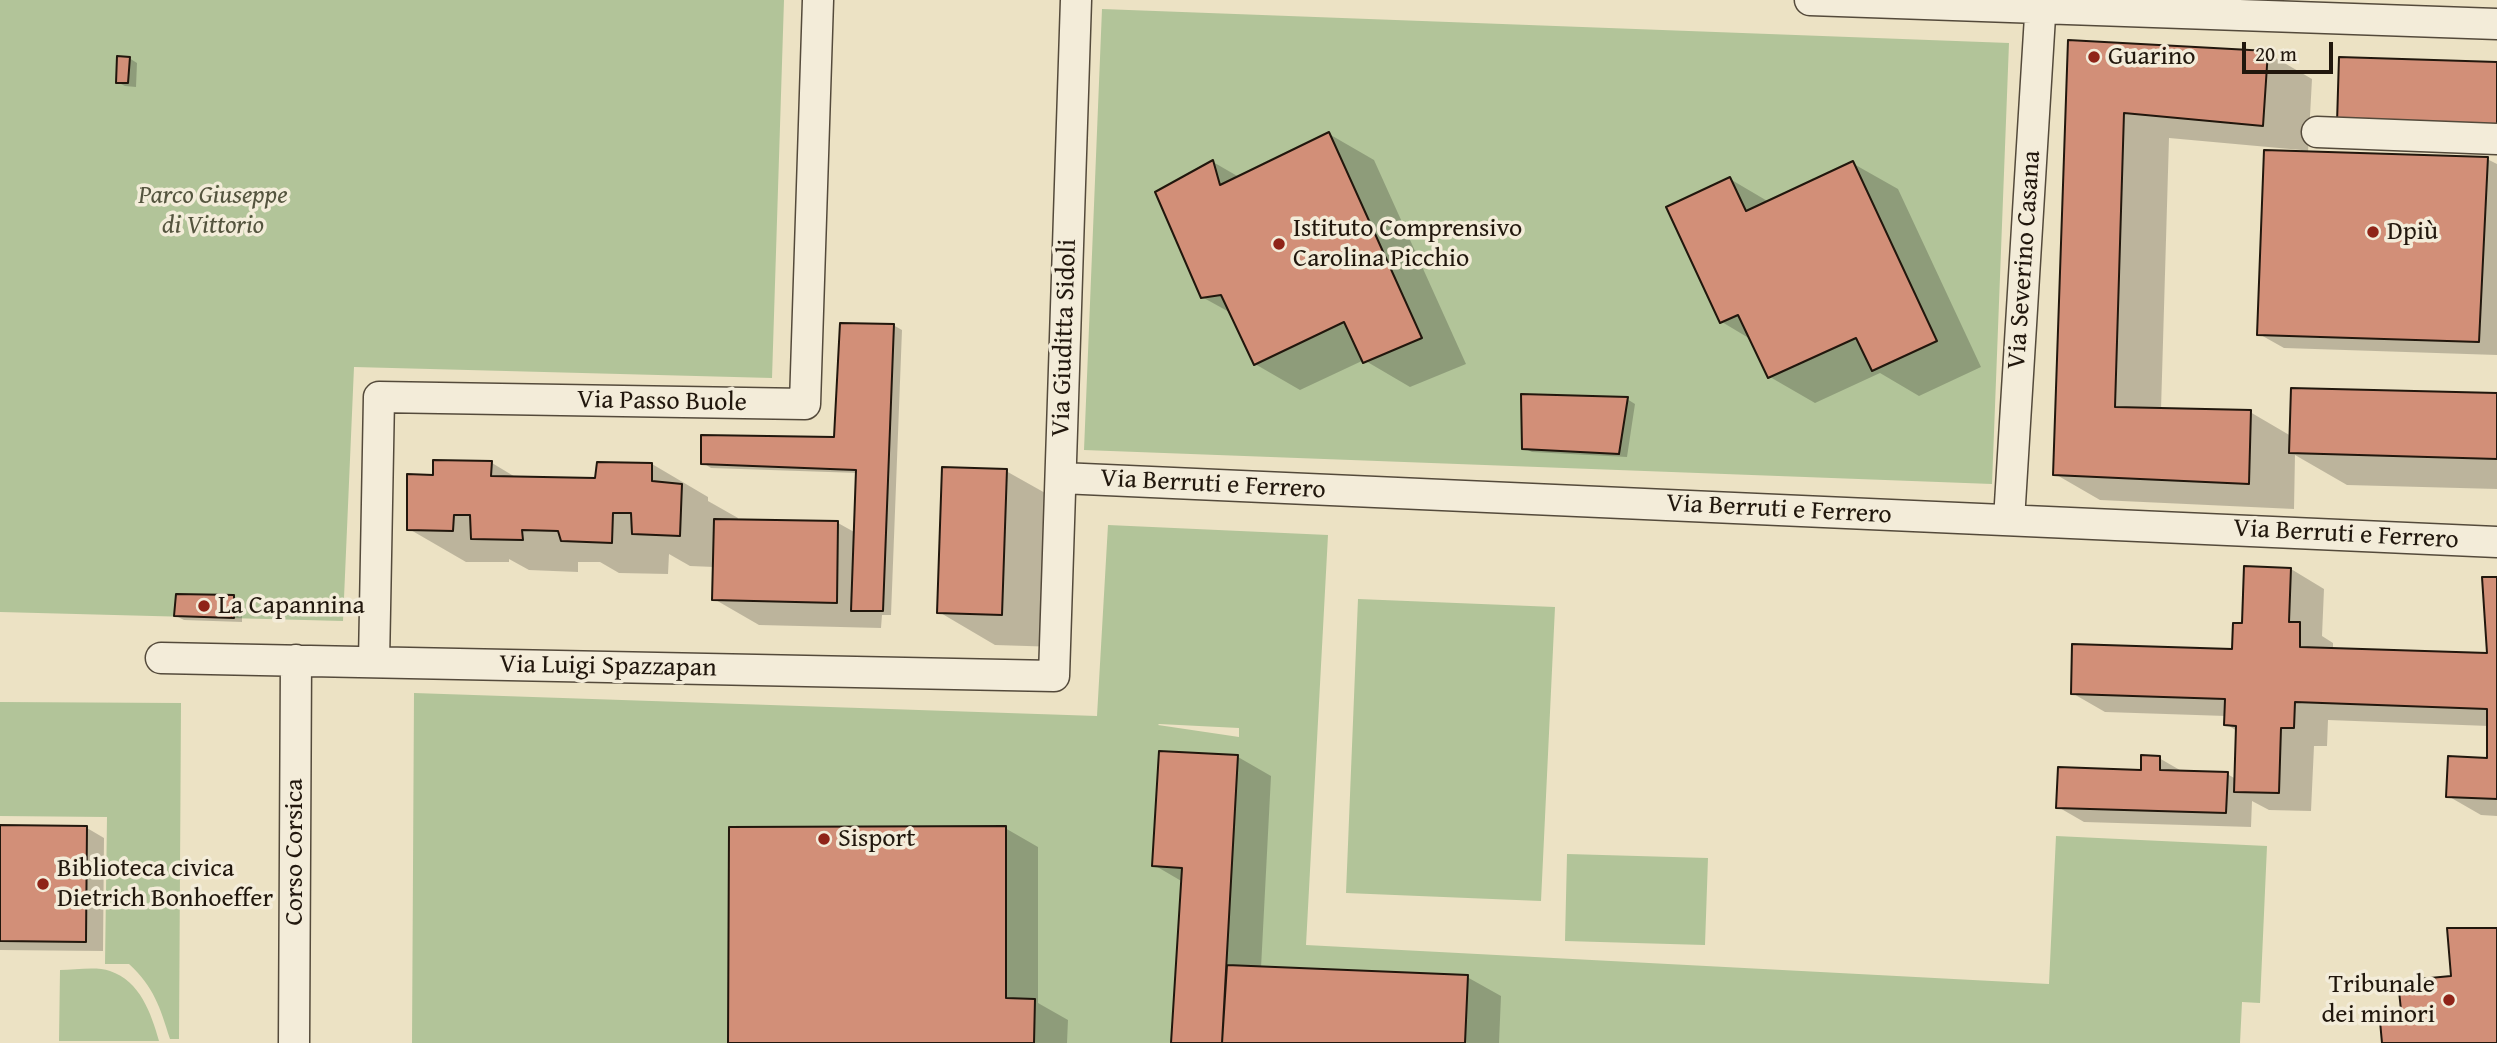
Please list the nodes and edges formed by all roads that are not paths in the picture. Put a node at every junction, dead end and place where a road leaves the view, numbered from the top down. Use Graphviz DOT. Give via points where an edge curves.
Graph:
graph roads {
  1 [pos="818,0"];
  2 [pos="1076,0"];
  3 [pos="1810,0"];
  4 [pos="2041,4"];
  5 [pos="2497,24"];
  6 [pos="2317,132"];
  7 [pos="2497,139"];
  8 [pos="1061,478"];
  9 [pos="2009,520"];
  10 [pos="2497,542"];
  11 [pos="161,658"];
  12 [pos="296,660"];
  13 [pos="374,662"];
  14 [pos="1054,677"];
  15 [pos="294,1043"];
  1 -- 13 [label="street, Via Passo Buole" via="805,404 379,397"];
  2 -- 8 [label="street, Via Giuditta Sidoli"];
  3 -- 4 [label="street"];
  4 -- 5 [label="street"];
  4 -- 9 [label="street, Via Severino Casana"];
  6 -- 7 [label="street"];
  8 -- 9 [label="street, Via Berruti e Ferrero"];
  8 -- 14 [label="street, Via Giuditta Sidoli"];
  9 -- 10 [label="street, Via Berruti e Ferrero"];
  11 -- 12 [label="street, Via Luigi Spazzapan"];
  12 -- 13 [label="street, Via Luigi Spazzapan"];
  12 -- 15 [label="street, Corso Corsica"];
  13 -- 14 [label="street, Via Luigi Spazzapan"];
}
